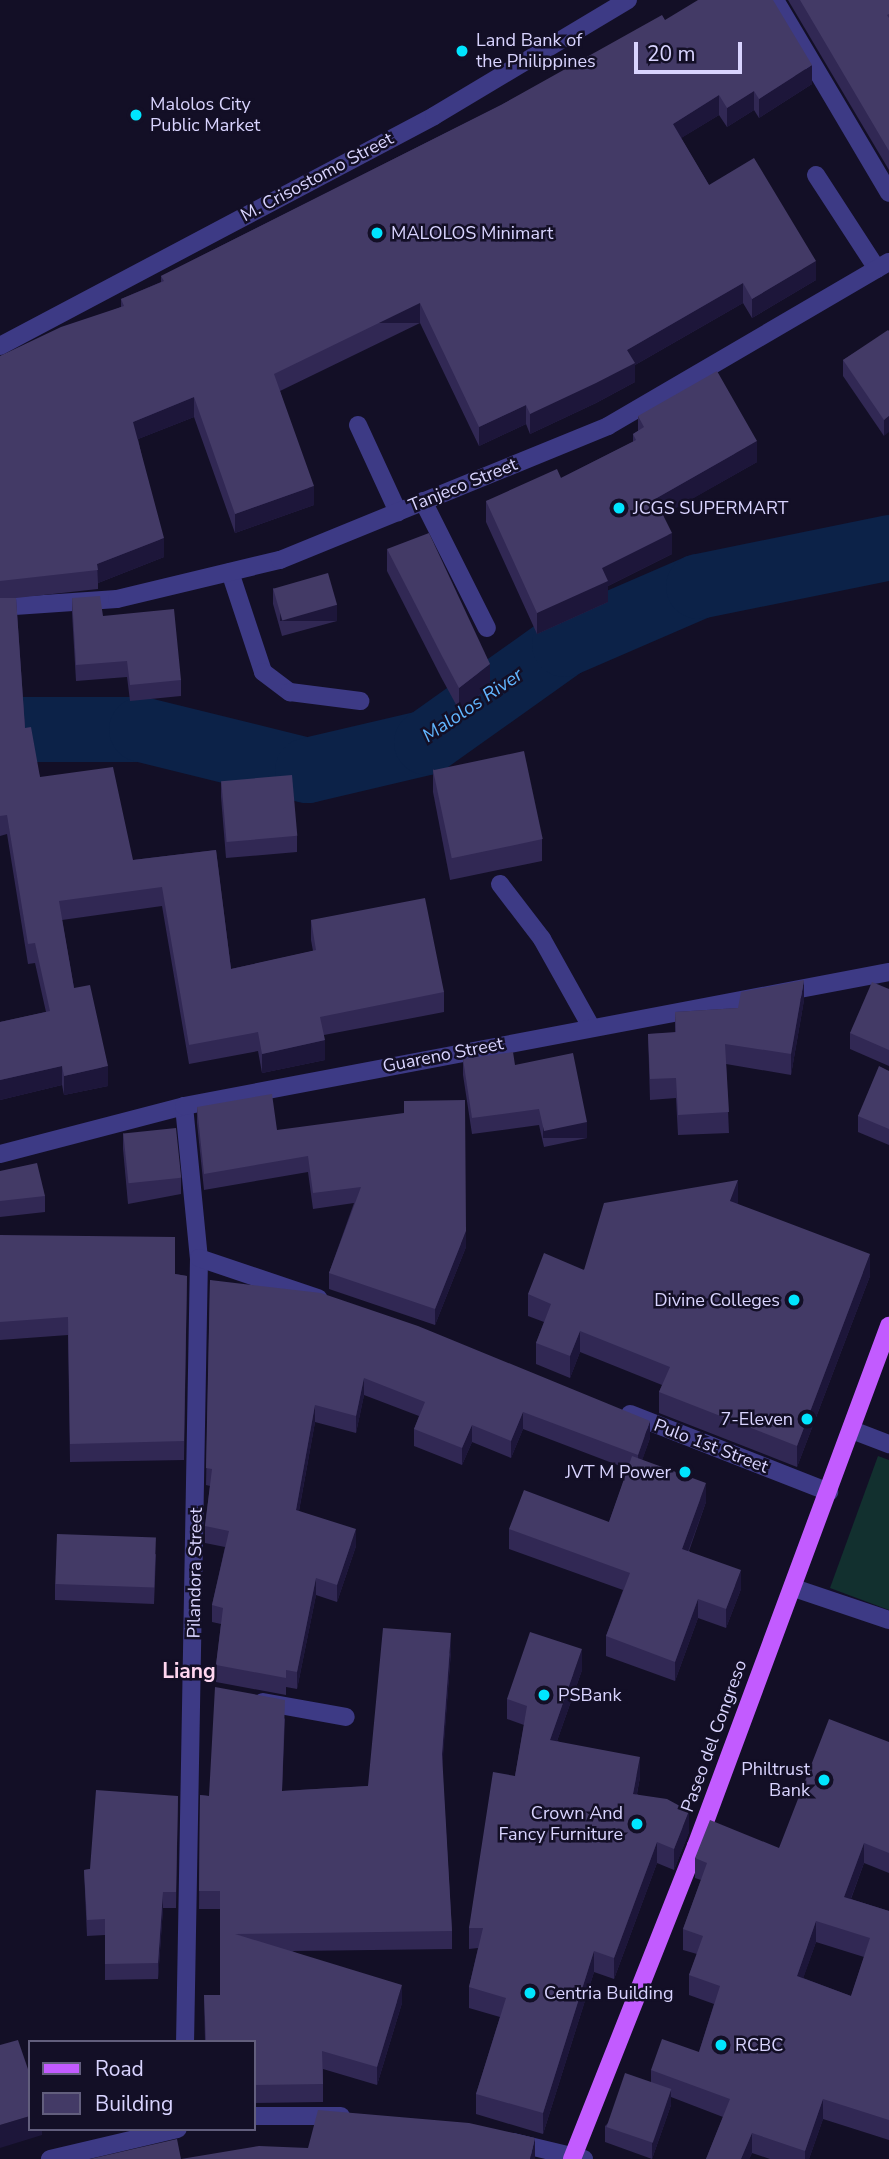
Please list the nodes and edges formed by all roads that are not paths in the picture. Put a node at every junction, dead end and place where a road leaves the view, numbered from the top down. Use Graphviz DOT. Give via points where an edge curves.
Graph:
graph roads {
  1 [pos="628,0"];
  2 [pos="775,0"];
  3 [pos="816,175"];
  4 [pos="889,193"];
  5 [pos="883,265"];
  6 [pos="0,346"];
  7 [pos="358,425"];
  8 [pos="423,501"];
  9 [pos="398,512"];
  10 [pos="230,572"];
  11 [pos="0,607"];
  12 [pos="487,628"];
  13 [pos="360,701"];
  14 [pos="500,884"];
  15 [pos="889,972"];
  16 [pos="590,1026"];
  17 [pos="184,1106"];
  18 [pos="0,1154"];
  19 [pos="199,1258"];
  20 [pos="343,1306"];
  21 [pos="889,1325"];
  22 [pos="613,1407"];
  23 [pos="852,1430"];
  24 [pos="889,1444"];
  25 [pos="829,1492"];
  26 [pos="794,1588"];
  27 [pos="889,1620"];
  28 [pos="245,1699"];
  29 [pos="346,1717"];
  30 [pos="185,2040"];
  31 [pos="256,2116"];
  32 [pos="364,2117"];
  33 [pos="169,2131"];
  34 [pos="494,2137"];
  35 [pos="576,2158"];
  36 [pos="50,2159"];
  1 -- 6 [label="street, M. Crisostomo Street" via="434,116"];
  2 -- 4 [label="street"];
  3 -- 5 [label="street"];
  5 -- 8 [label="street, Tanjeco Street" via="608,426"];
  7 -- 9 [label="street"];
  8 -- 9 [label="street, Tanjeco Street"];
  8 -- 12 [label="street"];
  9 -- 10 [label="street, Tanjeco Street" via="280,560"];
  10 -- 11 [label="street, Tanjeco Street" via="117,599"];
  10 -- 13 [label="street" via="263,671 290,692"];
  14 -- 16 [label="street" via="542,939"];
  15 -- 16 [label="street, Guareno Street"];
  16 -- 17 [label="street, Guareno Street"];
  17 -- 18 [label="street, Guareno Street"];
  17 -- 19 [label="street, Pilandora Street"];
  19 -- 20 [label="street"];
  19 -- 30 [label="street, Pilandora Street" via="200,1691"];
  21 -- 23 [label="main road, Paseo del Congreso"];
  22 -- 25 [label="street, Pulo 1st Street"];
  23 -- 24 [label="street"];
  23 -- 25 [label="main road, Paseo del Congreso"];
  25 -- 26 [label="main road, Paseo del Congreso"];
  26 -- 27 [label="street"];
  26 -- 35 [label="main road, Paseo del Congreso"];
  28 -- 29 [label="street"];
  31 -- 32 [label="street"];
  33 -- 36 [label="street"];
  34 -- 35 [label="street"];
}
